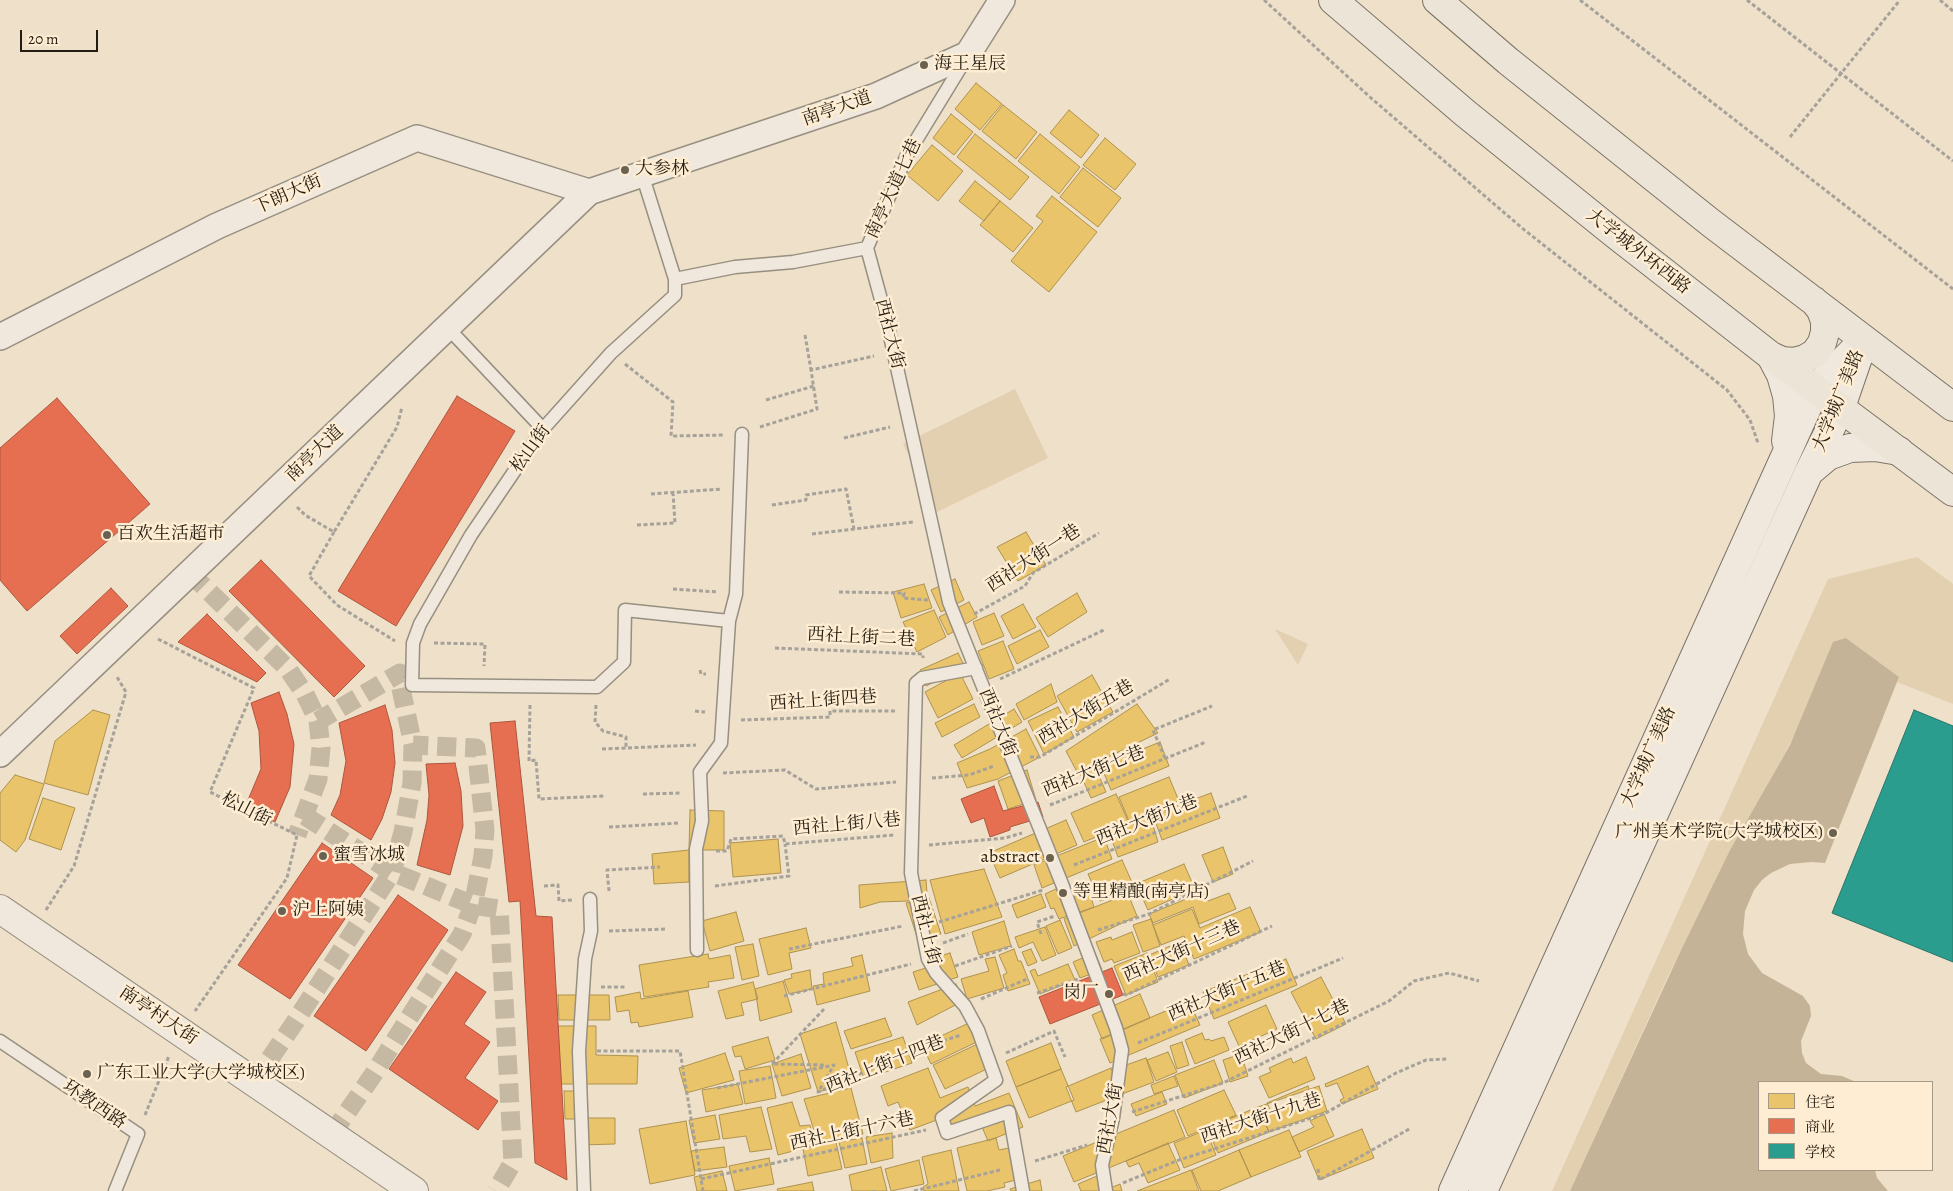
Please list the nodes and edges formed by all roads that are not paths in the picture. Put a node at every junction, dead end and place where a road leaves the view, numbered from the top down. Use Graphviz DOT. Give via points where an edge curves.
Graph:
graph roads {
  1 [pos="1002,0"];
  2 [pos="1333,0"];
  3 [pos="1437,0"];
  4 [pos="968,54"];
  5 [pos="642,174"];
  6 [pos="589,192"];
  7 [pos="867,248"];
  8 [pos="675,279"];
  9 [pos="1814,301"];
  10 [pos="447,327"];
  11 [pos="0,337"];
  12 [pos="1864,340"];
  13 [pos="1771,356"];
  14 [pos="1816,388"];
  15 [pos="1841,407"];
  16 [pos="1953,407"];
  17 [pos="543,429"];
  18 [pos="748,432"];
  19 [pos="1899,451"];
  20 [pos="1782,462"];
  21 [pos="1808,474"];
  22 [pos="1953,492"];
  23 [pos="729,621"];
  24 [pos="976,668"];
  25 [pos="0,754"];
  26 [pos="590,899"];
  27 [pos="0,910"];
  28 [pos="697,950"];
  29 [pos="0,1041"];
  30 [pos="1106,1190"];
  31 [pos="115,1191"];
  32 [pos="414,1191"];
  33 [pos="584,1191"];
  34 [pos="1023,1191"];
  35 [pos="1453,1191"];
  36 [pos="1484,1191"];
  1 -- 4 [label="street"];
  2 -- 13 [label="main road, 大学城外环西路" via="1472,119"];
  3 -- 9 [label="main road" via="1620,151"];
  4 -- 5 [label="street, 南亭大道" via="876,96"];
  4 -- 7 [label="lane, 南亭大道七巷" via="907,154"];
  5 -- 6 [label="street, 南亭大道"];
  5 -- 8 [label="lane"];
  6 -- 10 [label="street, 南亭大道"];
  6 -- 11 [label="street, 下朗大街" via="417,138 217,226"];
  7 -- 8 [label="lane"];
  7 -- 24 [label="lane, 西社大街" via="894,352 949,602"];
  8 -- 17 [label="lane, 松山街" via="675,295 611,353"];
  9 -- 12 [label="main road"];
  9 -- 13 [label="main road" via="1821,310 1826,332 1815,353 1805,359 1788,362"];
  10 -- 17 [label="lane"];
  10 -- 25 [label="street, 南亭大道"];
  12 -- 14 [label="main road, 大学城广美路"];
  12 -- 15 [label="main road, 大学城广美路"];
  12 -- 16 [label="main road"];
  13 -- 14 [label="main road, 大学城外环西路"];
  13 -- 20 [label="main road" via="1788,396 1789,416"];
  14 -- 15 [label="main road, 大学城外环西路"];
  14 -- 20 [label="main road, 大学城广美路"];
  15 -- 19 [label="main road, 大学城外环西路"];
  15 -- 21 [label="main road, 大学城广美路"];
  17 -- 23 [label="lane, 松山街" via="471,535 420,624 413,643 412,685 597,687 624,662 625,610"];
  18 -- 23 [label="lane" via="740,488 736,594"];
  19 -- 21 [label="main road" via="1875,447 1850,448 1828,456"];
  19 -- 22 [label="main road, 大学城外环西路"];
  20 -- 35 [label="main road, 大学城广美路"];
  21 -- 36 [label="main road, 大学城广美路"];
  23 -- 28 [label="lane" via="721,743 700,772 702,821 696,849"];
  24 -- 30 [label="lane, 西社大街" via="1062,884 1122,1050 1113,1118 1102,1165"];
  24 -- 34 [label="lane, 西社上街" via="922,678 916,683 911,873 927,954 936,973 965,1006 978,1030 996,1080 942,1118 947,1133 1009,1112"];
  26 -- 33 [label="lane" via="591,931 585,959 579,1051"];
  27 -- 32 [label="main road, 南亭村大街"];
  29 -- 31 [label="lane, 环教西路" via="138,1134"];
}
